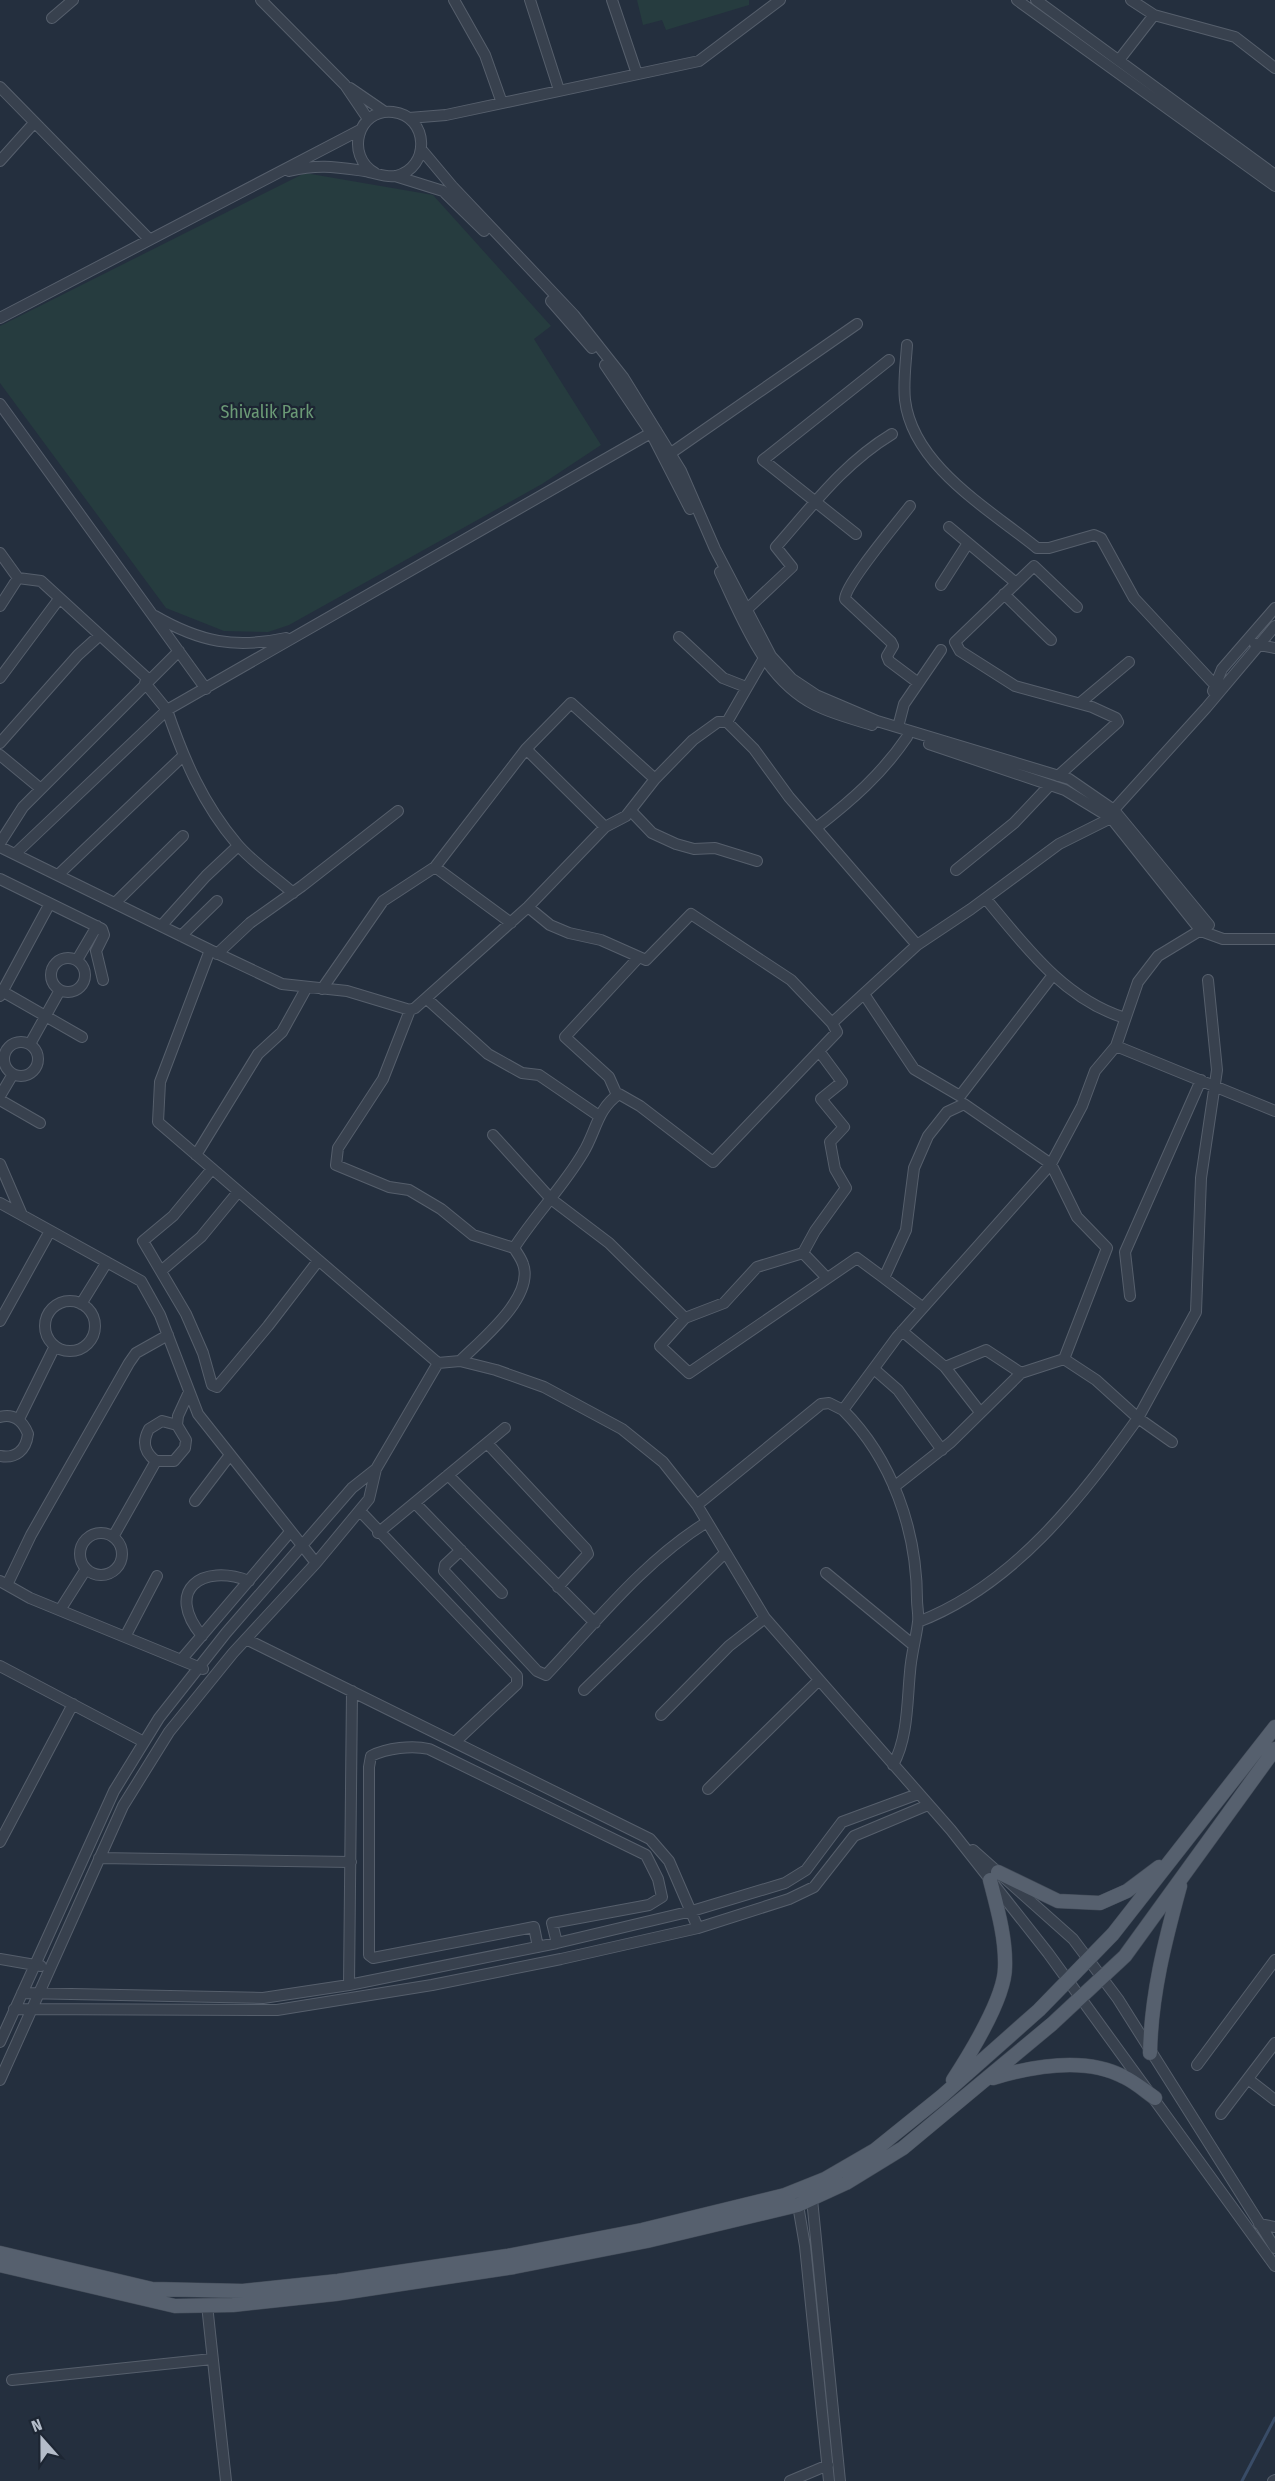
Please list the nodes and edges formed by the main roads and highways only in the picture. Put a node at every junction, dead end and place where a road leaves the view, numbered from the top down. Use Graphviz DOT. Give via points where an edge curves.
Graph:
graph roads {
  1 [pos="1275,1727"];
  2 [pos="1275,1749"];
  3 [pos="1176,1855"];
  4 [pos="1182,1878"];
  5 [pos="1150,2053"];
  6 [pos="987,2079"];
  7 [pos="942,2096"];
  8 [pos="1155,2098"];
  9 [pos="0,2253"];
  10 [pos="0,2265"];
  1 -- 3 [label="main road"];
  2 -- 4 [label="main road"];
  3 -- 7 [label="main road" via="1113,1934 1039,2010"];
  3 -- 7 [label="main road" via="1127,1891 1100,1903 1058,1901 994,1876 1006,1968 978,2042"];
  4 -- 5 [label="main road" via="1150,2016"];
  4 -- 6 [label="main road" via="1125,1956"];
  6 -- 8 [label="main road" via="1027,2068 1088,2065 1124,2076"];
  6 -- 10 [label="main road" via="903,2148 846,2183 798,2205 514,2267 335,2294 175,2306"];
  7 -- 9 [label="main road" via="875,2150 825,2179 785,2195 642,2230 507,2256 326,2282 243,2291 185,2292 152,2289"];
}
